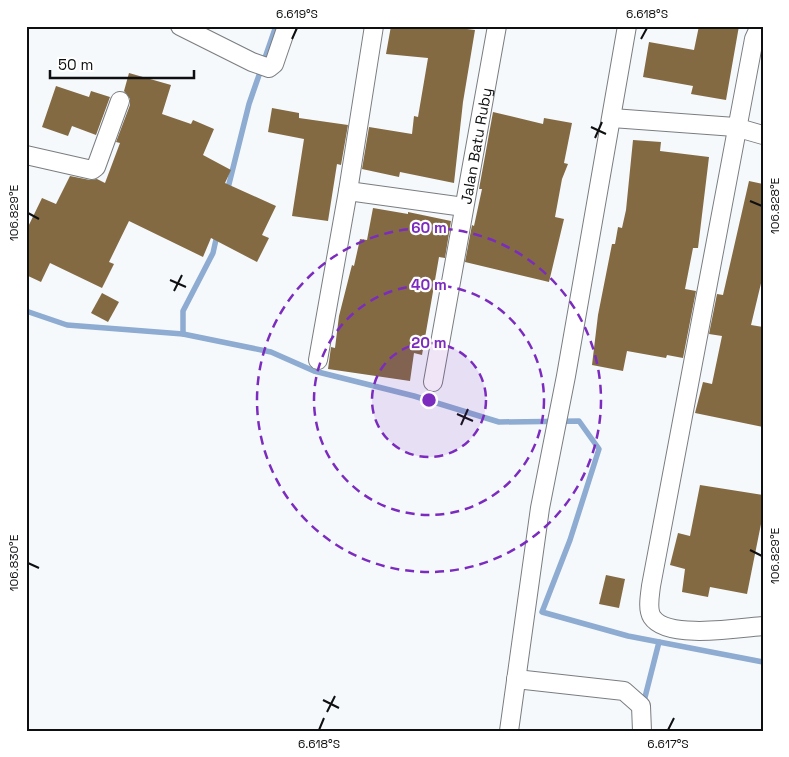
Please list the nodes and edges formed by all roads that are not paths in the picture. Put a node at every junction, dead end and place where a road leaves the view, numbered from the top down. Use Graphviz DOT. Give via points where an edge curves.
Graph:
graph roads {
  1 [pos="180,26"];
  2 [pos="287,26"];
  3 [pos="374,26"];
  4 [pos="497,26"];
  5 [pos="627,26"];
  6 [pos="760,26"];
  7 [pos="120,101"];
  8 [pos="612,118"];
  9 [pos="735,127"];
  10 [pos="763,135"];
  11 [pos="26,155"];
  12 [pos="348,191"];
  13 [pos="464,207"];
  14 [pos="318,360"];
  15 [pos="432,382"];
  16 [pos="763,626"];
  17 [pos="516,679"];
  18 [pos="509,731"];
  19 [pos="642,731"];
  1 -- 2 [label="street" via="269,68 274,64"];
  3 -- 12 [label="street"];
  4 -- 13 [label="street, Jalan Batu Ruby"];
  5 -- 8 [label="street"];
  6 -- 9 [label="street" via="754,39"];
  7 -- 11 [label="street" via="96,167 92,170"];
  8 -- 9 [label="street"];
  8 -- 17 [label="street" via="540,508"];
  9 -- 10 [label="street"];
  9 -- 16 [label="street" via="650,586 649,606 652,617 662,625 676,629 692,631"];
  12 -- 13 [label="street"];
  12 -- 14 [label="street"];
  13 -- 15 [label="street, Jalan Batu Ruby"];
  17 -- 18 [label="street"];
  17 -- 19 [label="street" via="624,691 640,706"];
}
